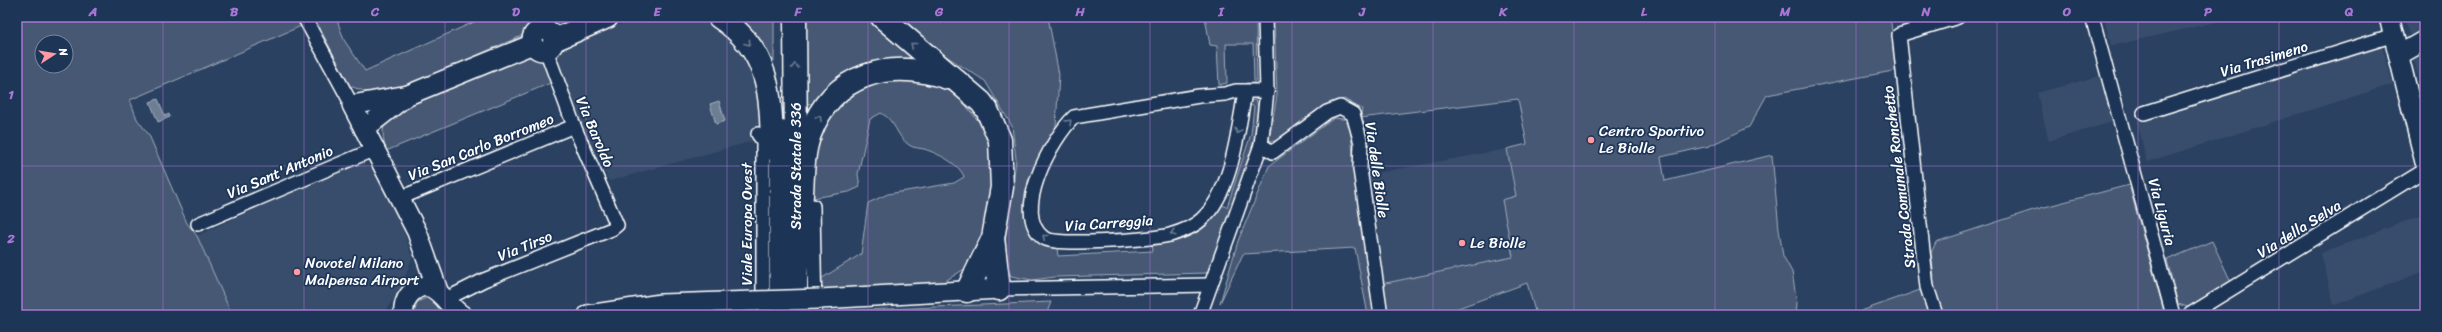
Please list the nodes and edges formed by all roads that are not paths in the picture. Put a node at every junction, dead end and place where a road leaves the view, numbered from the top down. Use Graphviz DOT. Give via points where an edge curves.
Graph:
graph roads {
  1 [pos="304,17"];
  2 [pos="589,17"];
  3 [pos="607,17"];
  4 [pos="719,17"];
  5 [pos="781,17"];
  6 [pos="795,17"];
  7 [pos="882,17"];
  8 [pos="1265,17"];
  9 [pos="1958,17"];
  10 [pos="2092,17"];
  11 [pos="2392,26"];
  12 [pos="2425,40"];
  13 [pos="546,42"];
  14 [pos="2399,56"];
  15 [pos="953,79"];
  16 [pos="1267,91"];
  17 [pos="1245,92"];
  18 [pos="408,95"];
  19 [pos="352,105"];
  20 [pos="2144,113"];
  21 [pos="574,126"];
  22 [pos="364,129"];
  23 [pos="758,134"];
  24 [pos="1261,145"];
  25 [pos="375,149"];
  26 [pos="2425,162"];
  27 [pos="2425,170"];
  28 [pos="400,198"];
  29 [pos="813,206"];
  30 [pos="198,224"];
  31 [pos="617,225"];
  32 [pos="417,232"];
  33 [pos="993,238"];
  34 [pos="789,280"];
  35 [pos="1210,285"];
  36 [pos="999,289"];
  37 [pos="415,291"];
  38 [pos="967,291"];
  39 [pos="442,295"];
  40 [pos="817,307"];
  41 [pos="760,308"];
  42 [pos="401,312"];
  43 [pos="462,315"];
  44 [pos="588,315"];
  45 [pos="781,315"];
  46 [pos="796,315"];
  47 [pos="1200,315"];
  48 [pos="1381,315"];
  49 [pos="1936,315"];
  50 [pos="2173,315"];
  51 [pos="2189,315"];
  1 -- 19 [label="street"];
  2 -- 13 [label="highway"];
  3 -- 13 [label="highway"];
  4 -- 34 [label="highway, one-way" via="741,33 755,51 768,83"];
  5 -- 34 [label="highway, Strada Statale 336"];
  34 -- 6 [label="highway, Strada Statale 336, one-way"];
  15 -- 7 [label="highway, one-way"];
  8 -- 16 [label="street"];
  9 -- 49 [label="street, Strada Comunale Ronchetto" via="1899,35 1928,287"];
  10 -- 50 [label="street, Via Liguria"];
  11 -- 14 [label="street"];
  11 -- 20 [label="street, Via Trasimeno"];
  12 -- 14 [label="street"];
  13 -- 18 [label="street"];
  13 -- 21 [label="street, Via Baroldo"];
  14 -- 26 [label="street"];
  15 -- 33 [label="highway" via="987,110 1000,140 1002,187"];
  34 -- 15 [label="highway, one-way" via="810,134 826,107 840,90 852,81 882,70 910,68"];
  16 -- 17 [label="street, Via Carreggia"];
  16 -- 24 [label="street"];
  17 -- 17 [label="street, Via Carreggia, one-way" via="1228,174 1213,206 1202,220 1169,235 1086,242 1051,242 1043,238 1032,219 1030,204 1034,187 1065,126 1074,118 1199,96"];
  18 -- 19 [label="street"];
  18 -- 22 [label="street"];
  19 -- 22 [label="street"];
  21 -- 28 [label="street, Via San Carlo Borromeo"];
  21 -- 31 [label="street, Via Baroldo"];
  22 -- 25 [label="street"];
  23 -- 41 [label="street, Viale Europa Ovest" via="763,141"];
  24 -- 35 [label="street"];
  24 -- 48 [label="street, Via delle Biolle" via="1273,152 1327,112 1340,107 1353,114 1361,143 1360,169"];
  25 -- 28 [label="street"];
  25 -- 30 [label="street, Via Sant'Antonio"];
  27 -- 51 [label="street, Via della Selva"];
  28 -- 32 [label="street"];
  29 -- 40 [label="street"];
  31 -- 39 [label="street, Via Tirso"];
  32 -- 37 [label="street" via="419,262"];
  32 -- 39 [label="street"];
  33 -- 36 [label="highway"];
  33 -- 38 [label="highway"];
  34 -- 45 [label="highway, Strada Statale 336"];
  34 -- 46 [label="highway, Strada Statale 336"];
  35 -- 36 [label="street"];
  35 -- 47 [label="street"];
  36 -- 38 [label="street"];
  37 -- 39 [label="street" via="430,288"];
  37 -- 42 [label="street" via="407,298"];
  38 -- 40 [label="street"];
  39 -- 43 [label="street"];
  40 -- 41 [label="street, bridge"];
  41 -- 44 [label="street" via="661,304"];
}
